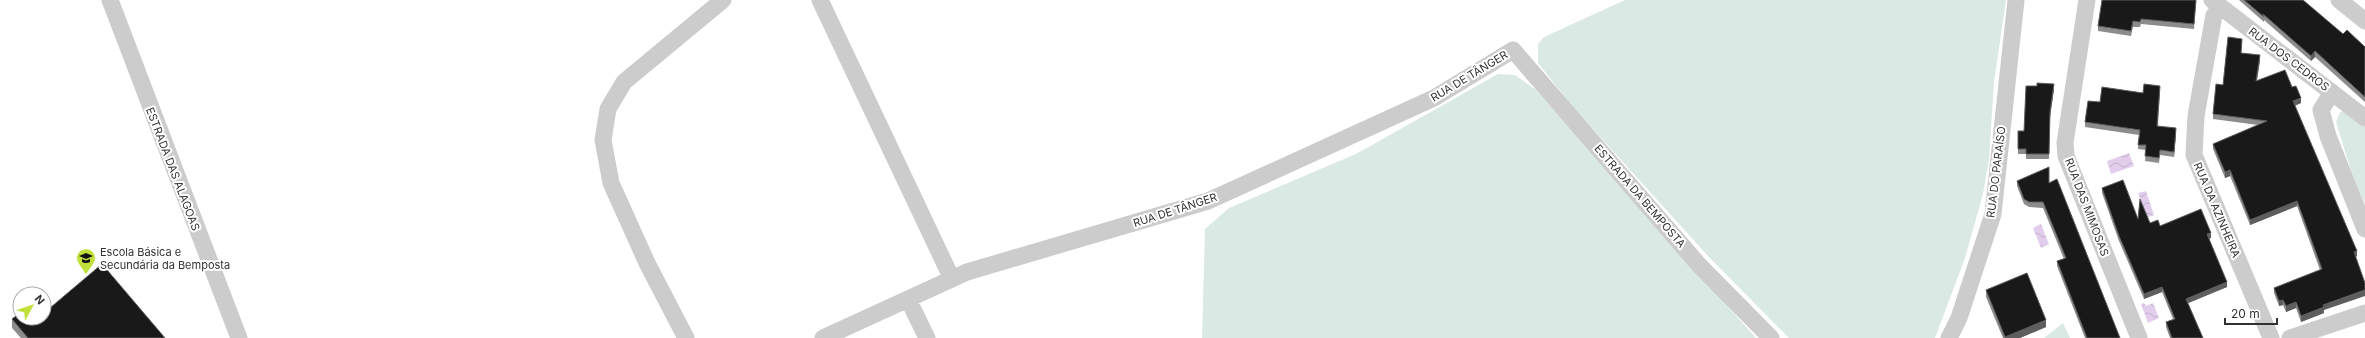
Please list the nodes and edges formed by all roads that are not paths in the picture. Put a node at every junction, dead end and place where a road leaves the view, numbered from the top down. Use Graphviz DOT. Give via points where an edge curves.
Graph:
graph roads {
  1 [pos="110,0"];
  2 [pos="723,0"];
  3 [pos="820,0"];
  4 [pos="2016,0"];
  5 [pos="2087,0"];
  6 [pos="2339,0"];
  7 [pos="2217,4"];
  8 [pos="2365,21"];
  9 [pos="1513,50"];
  10 [pos="2332,92"];
  11 [pos="2365,118"];
  12 [pos="2365,229"];
  13 [pos="952,279"];
  14 [pos="908,299"];
  15 [pos="2365,313"];
  16 [pos="239,338"];
  17 [pos="686,338"];
  18 [pos="823,338"];
  19 [pos="927,338"];
  20 [pos="1771,338"];
  21 [pos="1949,338"];
  22 [pos="2139,338"];
  23 [pos="2271,338"];
  24 [pos="2290,338"];
  1 -- 16 [label="street, ESTRADA DAS ALAGOAS"];
  2 -- 17 [label="street" via="624,82 608,109 603,140 611,183 647,263"];
  3 -- 13 [label="street"];
  4 -- 21 [label="street, RUA DO PARAÍSO" via="1993,214 1959,318"];
  5 -- 22 [label="street, RUA DAS MIMOSAS" via="2065,143 2066,156"];
  6 -- 8 [label="street"];
  7 -- 10 [label="street, RUA DOS CEDROS"];
  7 -- 23 [label="street, RUA DA AZINHEIRA" via="2196,116 2194,155"];
  9 -- 13 [label="street, RUA DE TÂNGER" via="1434,98 1208,201"];
  9 -- 20 [label="street, ESTRADA DA BEMPOSTA" via="1699,265"];
  10 -- 11 [label="street, RUA DOS CEDROS"];
  10 -- 12 [label="street" via="2321,110 2328,136"];
  13 -- 14 [label="street, RUA DE TÂNGER"];
  14 -- 18 [label="street, RUA DE TÂNGER"];
  14 -- 19 [label="street"];
  15 -- 24 [label="street"];
}
